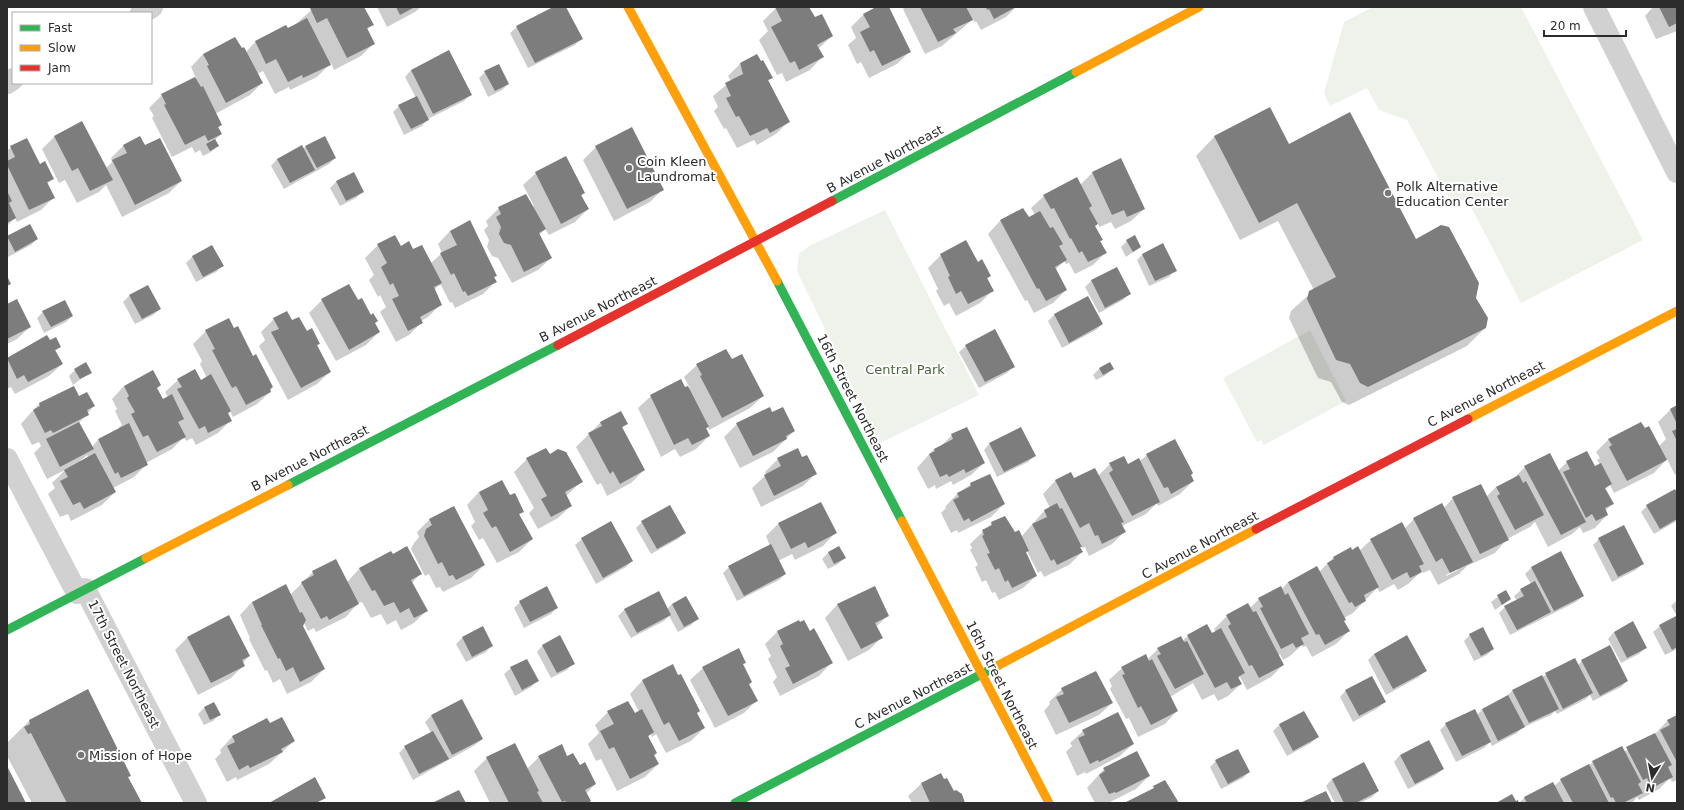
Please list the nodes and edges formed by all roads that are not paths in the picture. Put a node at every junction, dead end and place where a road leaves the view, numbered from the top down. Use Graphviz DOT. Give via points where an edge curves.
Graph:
graph roads {
  1 [pos="152,7"];
  2 [pos="628,7"];
  3 [pos="1199,7"];
  4 [pos="1594,7"];
  5 [pos="143,12"];
  6 [pos="1677,172"];
  7 [pos="754,242"];
  8 [pos="1677,311"];
  9 [pos="7,459"];
  10 [pos="81,591"];
  11 [pos="7,630"];
  12 [pos="982,674"];
  13 [pos="196,803"];
  14 [pos="734,803"];
  15 [pos="1049,803"];
  1 -- 5 [label="street"];
  2 -- 7 [label="street, 16th Street Northeast"];
  3 -- 7 [label="street, B Avenue Northeast"];
  4 -- 6 [label="street"];
  7 -- 10 [label="street, B Avenue Northeast"];
  7 -- 12 [label="street, 16th Street Northeast" via="782,290"];
  8 -- 12 [label="street, C Avenue Northeast" via="1388,459"];
  9 -- 10 [label="street, 17th Street Northeast"];
  10 -- 11 [label="street, B Avenue Northeast"];
  10 -- 13 [label="street, 17th Street Northeast"];
  12 -- 14 [label="street, C Avenue Northeast"];
  12 -- 15 [label="street, 16th Street Northeast"];
}
